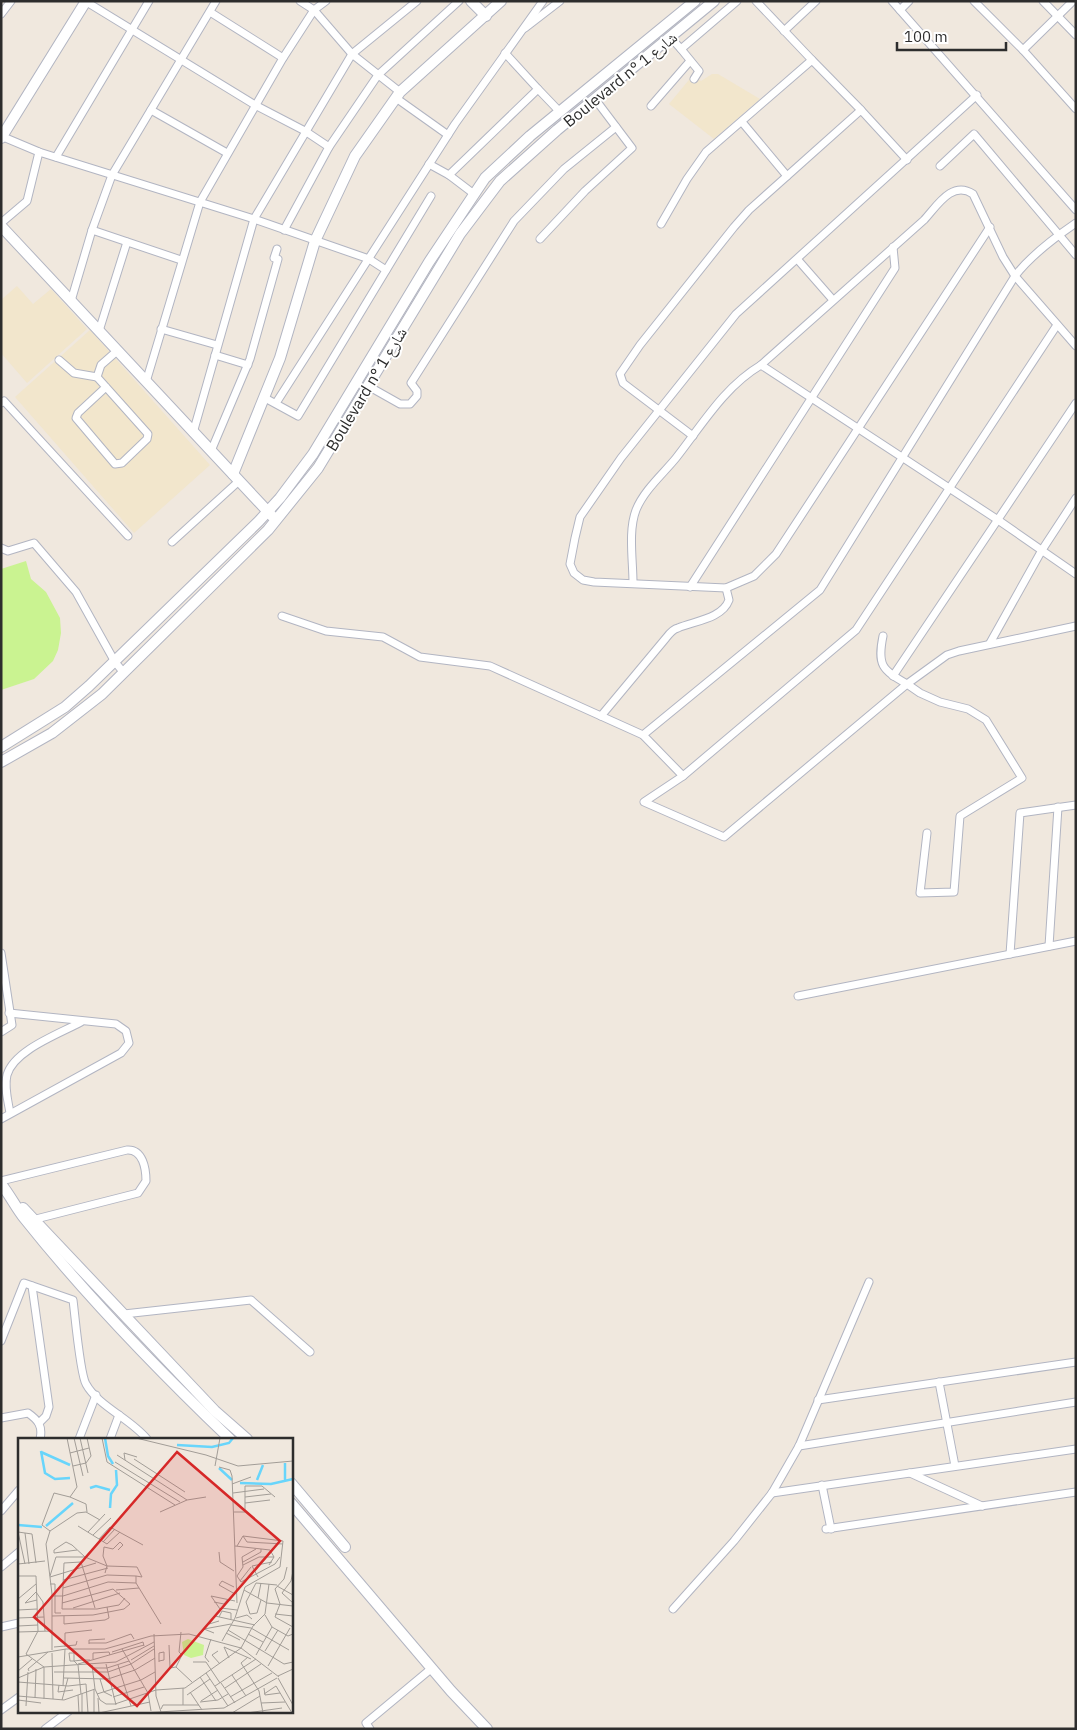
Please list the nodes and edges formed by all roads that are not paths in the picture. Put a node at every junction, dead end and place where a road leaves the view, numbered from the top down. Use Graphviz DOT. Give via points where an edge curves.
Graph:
graph roads {
  1 [pos="11,1"];
  2 [pos="85,1"];
  3 [pos="149,1"];
  4 [pos="216,1"];
  5 [pos="300,1"];
  6 [pos="326,1"];
  7 [pos="417,1"];
  8 [pos="459,1"];
  9 [pos="471,1"];
  10 [pos="501,1"];
  11 [pos="543,1"];
  12 [pos="560,1"];
  13 [pos="695,1"];
  14 [pos="714,1"];
  15 [pos="737,1"];
  16 [pos="756,1"];
  17 [pos="816,1"];
  18 [pos="892,1"];
  19 [pos="909,1"];
  20 [pos="974,1"];
  21 [pos="1043,1"];
  22 [pos="1073,1"];
  23 [pos="314,10"];
  24 [pos="900,10"];
  25 [pos="210,12"];
  26 [pos="1,14"];
  27 [pos="486,16"];
  28 [pos="1058,16"];
  29 [pos="130,30"];
  30 [pos="521,31"];
  31 [pos="784,31"];
  32 [pos="1076,35"];
  33 [pos="671,38"];
  34 [pos="681,49"];
  35 [pos="1023,50"];
  36 [pos="505,53"];
  37 [pos="352,54"];
  38 [pos="284,58"];
  39 [pos="812,60"];
  40 [pos="182,61"];
  41 [pos="690,61"];
  42 [pos="378,75"];
  43 [pos="694,78"];
  44 [pos="538,89"];
  45 [pos="398,95"];
  46 [pos="976,95"];
  47 [pos="595,99"];
  48 [pos="255,105"];
  49 [pos="651,106"];
  50 [pos="1076,109"];
  51 [pos="152,110"];
  52 [pos="861,110"];
  53 [pos="560,112"];
  54 [pos="742,122"];
  55 [pos="616,127"];
  56 [pos="305,131"];
  57 [pos="448,135"];
  58 [pos="1,137"];
  59 [pos="329,147"];
  60 [pos="39,152"];
  61 [pos="227,153"];
  62 [pos="56,157"];
  63 [pos="907,160"];
  64 [pos="429,164"];
  65 [pos="940,166"];
  66 [pos="112,175"];
  67 [pos="449,175"];
  68 [pos="787,176"];
  69 [pos="474,194"];
  70 [pos="431,196"];
  71 [pos="200,202"];
  72 [pos="1076,210"];
  73 [pos="254,219"];
  74 [pos="1076,223"];
  75 [pos="1,224"];
  76 [pos="661,224"];
  77 [pos="990,227"];
  78 [pos="92,230"];
  79 [pos="284,230"];
  80 [pos="1057,235"];
  81 [pos="540,239"];
  82 [pos="316,241"];
  83 [pos="127,242"];
  84 [pos="894,247"];
  85 [pos="277,249"];
  86 [pos="1076,255"];
  87 [pos="369,259"];
  88 [pos="181,260"];
  89 [pos="798,260"];
  90 [pos="386,270"];
  91 [pos="1015,276"];
  92 [pos="833,300"];
  93 [pos="71,301"];
  94 [pos="1057,325"];
  95 [pos="161,329"];
  96 [pos="99,331"];
  97 [pos="217,345"];
  98 [pos="1076,346"];
  99 [pos="117,351"];
  100 [pos="215,354"];
  101 [pos="59,360"];
  102 [pos="248,365"];
  103 [pos="761,365"];
  104 [pos="97,377"];
  105 [pos="146,382"];
  106 [pos="368,386"];
  107 [pos="106,388"];
  108 [pos="265,398"];
  109 [pos="813,399"];
  110 [pos="1,403"];
  111 [pos="276,403"];
  112 [pos="1076,403"];
  113 [pos="659,411"];
  114 [pos="858,427"];
  115 [pos="193,433"];
  116 [pos="693,436"];
  117 [pos="211,451"];
  118 [pos="903,459"];
  119 [pos="236,478"];
  120 [pos="949,487"];
  121 [pos="1076,498"];
  122 [pos="268,511"];
  123 [pos="276,520"];
  124 [pos="998,520"];
  125 [pos="128,536"];
  126 [pos="172,542"];
  127 [pos="1,548"];
  128 [pos="1042,550"];
  129 [pos="1076,574"];
  130 [pos="633,583"];
  131 [pos="690,587"];
  132 [pos="726,588"];
  133 [pos="282,616"];
  134 [pos="1076,626"];
  135 [pos="884,636"];
  136 [pos="990,643"];
  137 [pos="115,662"];
  138 [pos="124,673"];
  139 [pos="893,676"];
  140 [pos="906,684"];
  141 [pos="601,716"];
  142 [pos="643,735"];
  143 [pos="1,747"];
  144 [pos="1,762"];
  145 [pos="683,776"];
  146 [pos="1076,805"];
  147 [pos="1058,808"];
  148 [pos="927,833"];
  149 [pos="1076,941"];
  150 [pos="1049,946"];
  151 [pos="1,953"];
  152 [pos="1010,954"];
  153 [pos="798,996"];
  154 [pos="9,1014"];
  155 [pos="81,1022"];
  156 [pos="1,1032"];
  157 [pos="10,1114"];
  158 [pos="1,1119"];
  159 [pos="1,1182"];
  160 [pos="14,1202"];
  161 [pos="36,1220"];
  162 [pos="88,1275"];
  163 [pos="869,1282"];
  164 [pos="81,1284"];
  165 [pos="32,1286"];
  166 [pos="73,1300"];
  167 [pos="124,1314"];
  168 [pos="1,1342"];
  169 [pos="310,1352"];
  170 [pos="1076,1362"];
  171 [pos="165,1366"];
  172 [pos="939,1382"];
  173 [pos="96,1395"];
  174 [pos="818,1400"];
  175 [pos="1076,1402"];
  176 [pos="119,1415"];
  177 [pos="1,1418"];
  178 [pos="946,1422"];
  179 [pos="39,1423"];
  180 [pos="40,1438"];
  181 [pos="79,1438"];
  182 [pos="110,1438"];
  183 [pos="146,1438"];
  184 [pos="229,1438"];
  185 [pos="246,1438"];
  186 [pos="799,1446"];
  187 [pos="1076,1449"];
  188 [pos="955,1466"];
  189 [pos="909,1473"];
  190 [pos="292,1484"];
  191 [pos="822,1486"];
  192 [pos="18,1491"];
  193 [pos="1076,1492"];
  194 [pos="772,1493"];
  195 [pos="292,1504"];
  196 [pos="982,1506"];
  197 [pos="1,1511"];
  198 [pos="345,1547"];
  199 [pos="18,1553"];
  200 [pos="1,1567"];
  201 [pos="673,1610"];
  202 [pos="18,1623"];
  203 [pos="1,1627"];
  204 [pos="432,1668"];
  205 [pos="18,1698"];
  206 [pos="1,1710"];
  207 [pos="68,1712"];
  208 [pos="45,1729"];
  209 [pos="370,1729"];
  210 [pos="487,1729"];
  1 -- 26 [label="street"];
  2 -- 29 [label="street"];
  2 -- 58 [label="street"];
  3 -- 29 [label="street"];
  4 -- 25 [label="street"];
  5 -- 23 [label="street"];
  6 -- 23 [label="street"];
  7 -- 37 [label="street"];
  8 -- 42 [label="street"];
  9 -- 27 [label="street"];
  10 -- 27 [label="street"];
  11 -- 30 [label="street"];
  12 -- 30 [label="street"];
  13 -- 53 [label="street, Boulevard n° شارع 1"];
  14 -- 33 [label="street, Boulevard n° شارع 1"];
  15 -- 34 [label="street"];
  16 -- 31 [label="street"];
  17 -- 31 [label="street"];
  18 -- 24 [label="street"];
  19 -- 24 [label="street"];
  20 -- 35 [label="street"];
  21 -- 28 [label="street"];
  22 -- 28 [label="street"];
  23 -- 37 [label="street"];
  23 -- 38 [label="street"];
  24 -- 46 [label="street"];
  25 -- 38 [label="street"];
  25 -- 40 [label="street"];
  27 -- 45 [label="street"];
  28 -- 32 [label="street"];
  28 -- 35 [label="street"];
  29 -- 40 [label="street"];
  29 -- 62 [label="street"];
  30 -- 36 [label="street"];
  31 -- 39 [label="street"];
  33 -- 34 [label="street"];
  33 -- 47 [label="street, Boulevard n° شارع 1"];
  34 -- 41 [label="street"];
  35 -- 50 [label="street"];
  36 -- 44 [label="street"];
  36 -- 57 [label="street"];
  37 -- 42 [label="street"];
  37 -- 56 [label="street"];
  38 -- 48 [label="street"];
  39 -- 52 [label="street"];
  39 -- 54 [label="street"];
  40 -- 48 [label="street"];
  40 -- 51 [label="street"];
  41 -- 43 [label="street" via="699,72"];
  41 -- 49 [label="street"];
  42 -- 45 [label="street"];
  42 -- 59 [label="street"];
  44 -- 53 [label="street"];
  44 -- 67 [label="street"];
  45 -- 57 [label="street"];
  45 -- 82 [label="street" via="355,156"];
  46 -- 63 [label="street"];
  46 -- 72 [label="street"];
  47 -- 55 [label="street"];
  47 -- 106 [label="street, Boulevard n° شارع 1" via="526,156 477,210"];
  48 -- 56 [label="street"];
  48 -- 61 [label="street"];
  51 -- 61 [label="street"];
  51 -- 66 [label="street"];
  52 -- 63 [label="street"];
  52 -- 68 [label="street"];
  53 -- 69 [label="street, Boulevard n° شارع 1" via="485,178"];
  54 -- 68 [label="street"];
  54 -- 76 [label="street" via="699,160"];
  55 -- 81 [label="street" via="632,148"];
  55 -- 106 [label="street" via="564,169 514,221 411,383 417,391 414,400 410,404 400,404"];
  56 -- 59 [label="street"];
  56 -- 73 [label="street"];
  57 -- 64 [label="street"];
  58 -- 60 [label="street"];
  59 -- 79 [label="street"];
  60 -- 62 [label="street"];
  60 -- 75 [label="street" via="27,201"];
  61 -- 71 [label="street"];
  62 -- 66 [label="street"];
  63 -- 89 [label="street"];
  64 -- 67 [label="street"];
  64 -- 87 [label="street"];
  65 -- 80 [label="street" via="974,134"];
  66 -- 71 [label="street"];
  66 -- 78 [label="street"];
  67 -- 69 [label="street"];
  68 -- 113 [label="street" via="734,227 620,374 623,383"];
  69 -- 122 [label="street, Boulevard n° شارع 1" via="428,262 313,454"];
  70 -- 90 [label="street"];
  71 -- 73 [label="street"];
  71 -- 88 [label="street"];
  73 -- 79 [label="street"];
  73 -- 97 [label="street"];
  74 -- 80 [label="street"];
  75 -- 93 [label="street"];
  77 -- 84 [label="street" via="973,194 967,190 956,190 938,203"];
  77 -- 91 [label="street"];
  77 -- 114 [label="street"];
  78 -- 83 [label="street"];
  78 -- 93 [label="street"];
  79 -- 82 [label="street"];
  80 -- 86 [label="street"];
  80 -- 91 [label="street"];
  82 -- 87 [label="street"];
  82 -- 108 [label="street"];
  83 -- 88 [label="street"];
  83 -- 96 [label="street"];
  84 -- 92 [label="street"];
  84 -- 109 [label="street" via="894,268"];
  85 -- 102 [label="street" via="274,258 278,259"];
  87 -- 90 [label="street"];
  87 -- 111 [label="street"];
  88 -- 95 [label="street"];
  89 -- 92 [label="street"];
  89 -- 113 [label="street" via="736,314"];
  90 -- 111 [label="street" via="298,416"];
  91 -- 94 [label="street"];
  91 -- 118 [label="street"];
  92 -- 103 [label="street"];
  93 -- 96 [label="street"];
  94 -- 98 [label="street"];
  94 -- 120 [label="street"];
  95 -- 97 [label="street"];
  95 -- 105 [label="street"];
  96 -- 99 [label="street"];
  97 -- 100 [label="street"];
  99 -- 104 [label="street" via="101,366"];
  99 -- 105 [label="street"];
  100 -- 102 [label="street"];
  100 -- 115 [label="street"];
  101 -- 104 [label="street" via="74,372"];
  102 -- 117 [label="street"];
  103 -- 109 [label="street"];
  103 -- 116 [label="street" via="734,385"];
  104 -- 107 [label="street"];
  105 -- 115 [label="street"];
  106 -- 123 [label="street, Boulevard n° شارع 1" via="318,468"];
  107 -- 107 [label="street" via="76,418 116,464 122,463 147,439 148,434"];
  108 -- 111 [label="street"];
  108 -- 119 [label="street"];
  109 -- 114 [label="street"];
  109 -- 131 [label="street"];
  110 -- 125 [label="street" via="4,401"];
  112 -- 124 [label="street"];
  113 -- 116 [label="street"];
  113 -- 130 [label="street" via="580,517 570,564 574,573 583,580"];
  114 -- 118 [label="street"];
  114 -- 132 [label="street" via="776,554 754,576"];
  115 -- 117 [label="street"];
  116 -- 130 [label="street" via="636,510 633,522"];
  117 -- 119 [label="street"];
  118 -- 120 [label="street"];
  118 -- 142 [label="street" via="820,590"];
  119 -- 122 [label="street"];
  119 -- 126 [label="street"];
  120 -- 124 [label="street"];
  120 -- 145 [label="street" via="856,630"];
  121 -- 128 [label="street"];
  122 -- 123 [label="street"];
  122 -- 137 [label="street, Boulevard n° شارع 1"];
  123 -- 138 [label="street, Boulevard n° شارع 1"];
  124 -- 128 [label="street"];
  124 -- 139 [label="street"];
  127 -- 137 [label="street" via="8,551 34,544 76,592"];
  128 -- 129 [label="street"];
  128 -- 136 [label="street"];
  130 -- 131 [label="street"];
  131 -- 132 [label="street"];
  132 -- 141 [label="street" via="729,600 724,608 676,628"];
  133 -- 141 [label="street" via="326,631 382,637 420,657 490,666"];
  134 -- 136 [label="street"];
  135 -- 139 [label="street" via="881,662"];
  136 -- 140 [label="street" via="947,655"];
  137 -- 138 [label="street"];
  137 -- 143 [label="street, Boulevard n° شارع 1" via="65,707"];
  138 -- 144 [label="street, Boulevard n° شارع 1" via="76,716"];
  139 -- 140 [label="street"];
  140 -- 145 [label="street" via="724,837 644,802"];
  140 -- 148 [label="street" via="940,702 968,709 986,720 1022,778 960,816 954,892 920,893"];
  141 -- 142 [label="street"];
  142 -- 145 [label="street"];
  146 -- 147 [label="street"];
  147 -- 150 [label="street"];
  147 -- 152 [label="street" via="1020,813"];
  149 -- 150 [label="street"];
  150 -- 152 [label="street"];
  151 -- 154 [label="street"];
  152 -- 153 [label="street"];
  154 -- 155 [label="street"];
  154 -- 156 [label="street" via="12,1025"];
  155 -- 157 [label="street" via="22,1054 13,1063 6,1081"];
  155 -- 157 [label="street" via="120,1025 128,1034 127,1047 122,1053"];
  157 -- 158 [label="street"];
  159 -- 160 [label="street"];
  159 -- 161 [label="street" via="130,1150 140,1155 146,1182 138,1193"];
  160 -- 161 [label="street"];
  160 -- 164 [label="street"];
  161 -- 162 [label="street"];
  162 -- 164 [label="street"];
  162 -- 167 [label="street"];
  163 -- 174 [label="street"];
  164 -- 166 [label="street"];
  164 -- 171 [label="street"];
  165 -- 166 [label="street"];
  165 -- 168 [label="street" via="24,1283"];
  165 -- 179 [label="street" via="49,1407"];
  166 -- 173 [label="street" via="85,1384"];
  167 -- 169 [label="street" via="252,1300"];
  167 -- 171 [label="street"];
  170 -- 172 [label="street"];
  171 -- 184 [label="street"];
  171 -- 185 [label="street"];
  172 -- 174 [label="street"];
  172 -- 178 [label="street"];
  173 -- 176 [label="street"];
  173 -- 181 [label="street"];
  174 -- 186 [label="street"];
  175 -- 178 [label="street"];
  176 -- 182 [label="street"];
  176 -- 183 [label="street"];
  177 -- 179 [label="street" via="28,1413"];
  178 -- 186 [label="street"];
  178 -- 188 [label="street"];
  179 -- 180 [label="street"];
  186 -- 194 [label="street"];
  187 -- 188 [label="street"];
  188 -- 189 [label="street"];
  189 -- 191 [label="street"];
  189 -- 196 [label="street"];
  190 -- 198 [label="street"];
  191 -- 194 [label="street"];
  191 -- 196 [label="street" via="829,1529"];
  192 -- 197 [label="street"];
  193 -- 196 [label="street"];
  194 -- 201 [label="street"];
  195 -- 204 [label="street"];
  199 -- 200 [label="street"];
  202 -- 203 [label="street"];
  204 -- 209 [label="street" via="366,1722"];
  204 -- 210 [label="street"];
  205 -- 206 [label="street"];
  207 -- 208 [label="street"];
}
